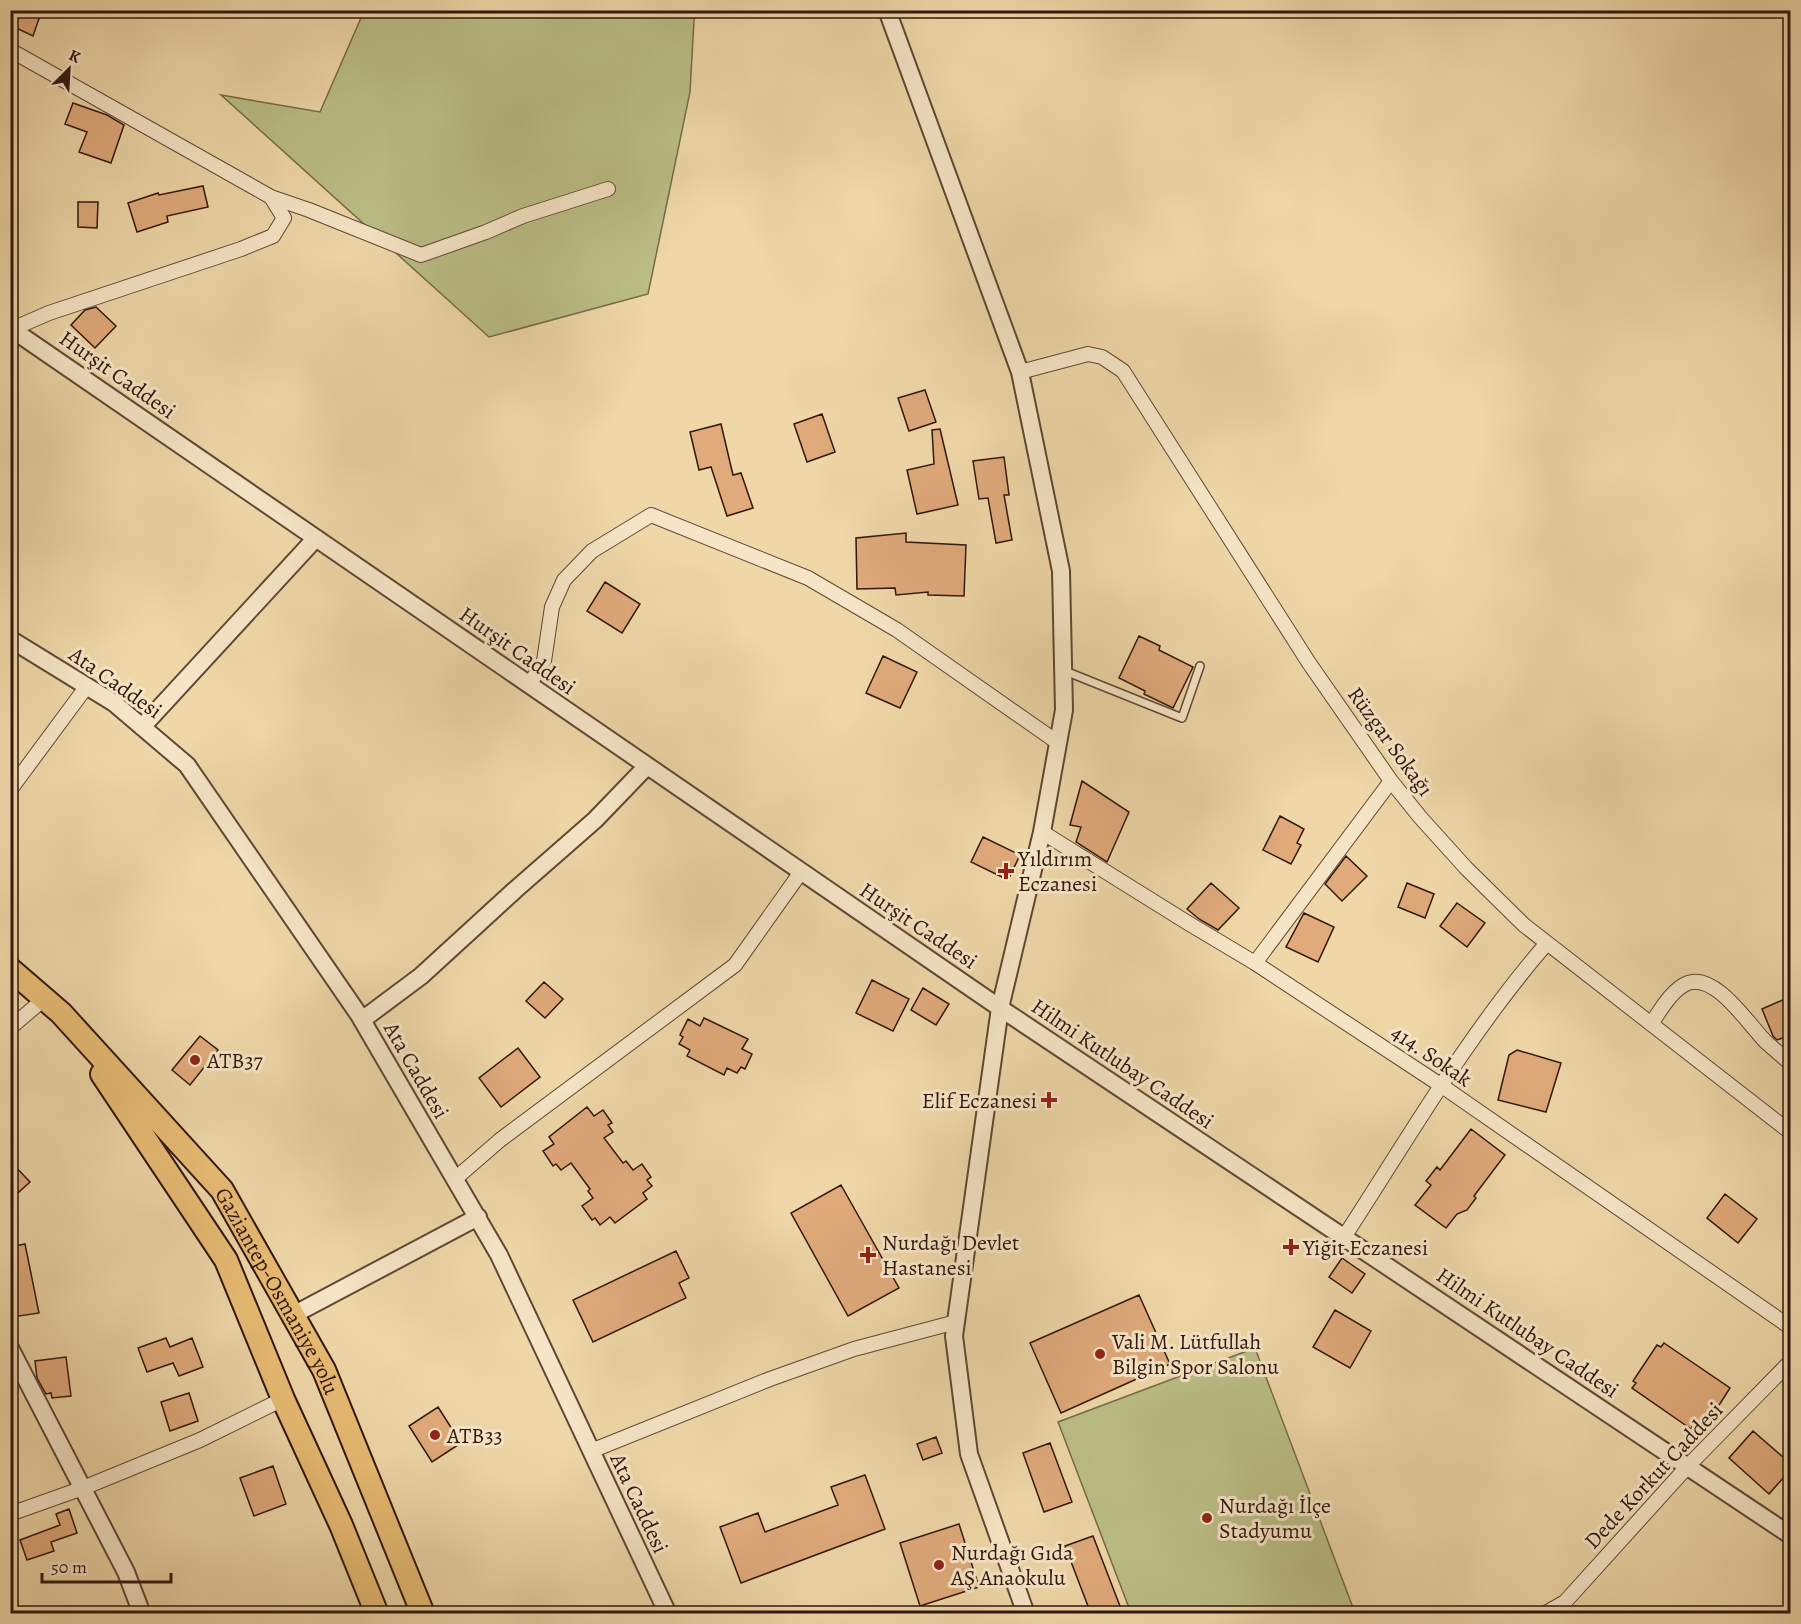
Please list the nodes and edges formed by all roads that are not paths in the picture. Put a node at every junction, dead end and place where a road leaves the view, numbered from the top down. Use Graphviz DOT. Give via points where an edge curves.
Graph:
graph roads {
  1 [pos="887,10"];
  2 [pos="10,50"];
  3 [pos="608,189"];
  4 [pos="271,197"];
  5 [pos="309,210"];
  6 [pos="284,218"];
  7 [pos="11,329"];
  8 [pos="1020,372"];
  9 [pos="316,538"];
  10 [pos="10,639"];
  11 [pos="1200,666"];
  12 [pos="1063,670"];
  13 [pos="530,685"];
  14 [pos="87,686"];
  15 [pos="142,727"];
  16 [pos="1057,742"];
  17 [pos="647,766"];
  18 [pos="1391,781"];
  19 [pos="10,790"];
  20 [pos="1042,832"];
  21 [pos="801,872"];
  22 [pos="1547,943"];
  23 [pos="1255,963"];
  24 [pos="10,969"];
  25 [pos="53,1006"];
  26 [pos="1000,1008"];
  27 [pos="362,1020"];
  28 [pos="1651,1024"];
  29 [pos="10,1028"];
  30 [pos="1791,1063"];
  31 [pos="1442,1086"];
  32 [pos="1791,1132"];
  33 [pos="455,1179"];
  34 [pos="478,1217"];
  35 [pos="1344,1237"];
  36 [pos="293,1315"];
  37 [pos="956,1322"];
  38 [pos="1791,1327"];
  39 [pos="10,1348"];
  40 [pos="1791,1362"];
  41 [pos="283,1399"];
  42 [pos="591,1451"];
  43 [pos="1688,1466"];
  44 [pos="83,1488"];
  45 [pos="10,1514"];
  46 [pos="1791,1535"];
  47 [pos="142,1614"];
  48 [pos="377,1614"];
  49 [pos="423,1614"];
  50 [pos="668,1614"];
  51 [pos="1026,1614"];
  52 [pos="1544,1614"];
  1 -- 8 [label="street"];
  2 -- 4 [label="street"];
  3 -- 5 [label="street" via="421,255"];
  4 -- 5 [label="street"];
  4 -- 6 [label="street"];
  5 -- 6 [label="street"];
  6 -- 7 [label="street" via="273,236"];
  7 -- 9 [label="street, Hurşit Caddesi"];
  8 -- 12 [label="street" via="1061,571"];
  8 -- 18 [label="street, Rüzgar Sokağı" via="1088,354 1102,357 1122,372 1309,663"];
  9 -- 13 [label="street, Hurşit Caddesi"];
  9 -- 15 [label="street"];
  10 -- 14 [label="street, Ata Caddesi"];
  11 -- 12 [label="lane" via="1182,718"];
  12 -- 16 [label="street" via="1064,710"];
  13 -- 16 [label="street" via="544,661 552,607 564,580 592,552 651,515 808,578 897,630"];
  13 -- 17 [label="street, Hurşit Caddesi"];
  14 -- 15 [label="street, Ata Caddesi"];
  14 -- 19 [label="street"];
  15 -- 27 [label="street, Ata Caddesi" via="187,765"];
  16 -- 20 [label="street"];
  17 -- 21 [label="street, Hurşit Caddesi"];
  17 -- 27 [label="street" via="595,820 421,976"];
  18 -- 22 [label="street, Rüzgar Sokağı" via="1474,877"];
  18 -- 23 [label="street"];
  20 -- 23 [label="street, 414. Sokak"];
  20 -- 26 [label="street"];
  21 -- 26 [label="street, Hurşit Caddesi"];
  21 -- 33 [label="street" via="735,965 500,1140"];
  22 -- 28 [label="street, Rüzgar Sokağı"];
  22 -- 31 [label="street" via="1497,1005"];
  23 -- 31 [label="street, 414. Sokak"];
  24 -- 25 [label="highway, Gaziantep-Osmaniye yolu"];
  25 -- 29 [label="street"];
  25 -- 36 [label="highway, Gaziantep-Osmaniye yolu" via="222,1190"];
  25 -- 41 [label="highway, Gaziantep-Osmaniye yolu" via="226,1260"];
  26 -- 35 [label="street, Hilmi Kutlubay Caddesi"];
  26 -- 37 [label="street"];
  27 -- 33 [label="street, Ata Caddesi"];
  28 -- 30 [label="street" via="1673,994 1687,983 1700,982 1738,1009 1766,1042"];
  28 -- 32 [label="street, Rüzgar Sokağı"];
  31 -- 35 [label="street"];
  31 -- 38 [label="street, 414. Sokak"];
  33 -- 34 [label="street, Ata Caddesi"];
  34 -- 36 [label="street"];
  34 -- 42 [label="street, Ata Caddesi"];
  35 -- 43 [label="street, Hilmi Kutlubay Caddesi"];
  36 -- 49 [label="highway, Gaziantep-Osmaniye yolu" via="324,1370"];
  37 -- 42 [label="street" via="826,1359"];
  37 -- 51 [label="street" via="954,1336 969,1454"];
  39 -- 44 [label="street"];
  40 -- 43 [label="street, Dede Korkut Caddesi"];
  41 -- 44 [label="street" via="200,1440"];
  41 -- 48 [label="highway, Gaziantep-Osmaniye yolu"];
  42 -- 50 [label="street, Ata Caddesi"];
  43 -- 46 [label="street, Hilmi Kutlubay Caddesi"];
  43 -- 52 [label="street, Dede Korkut Caddesi" via="1565,1602"];
  44 -- 45 [label="street"];
  44 -- 47 [label="street" via="126,1572"];
}
